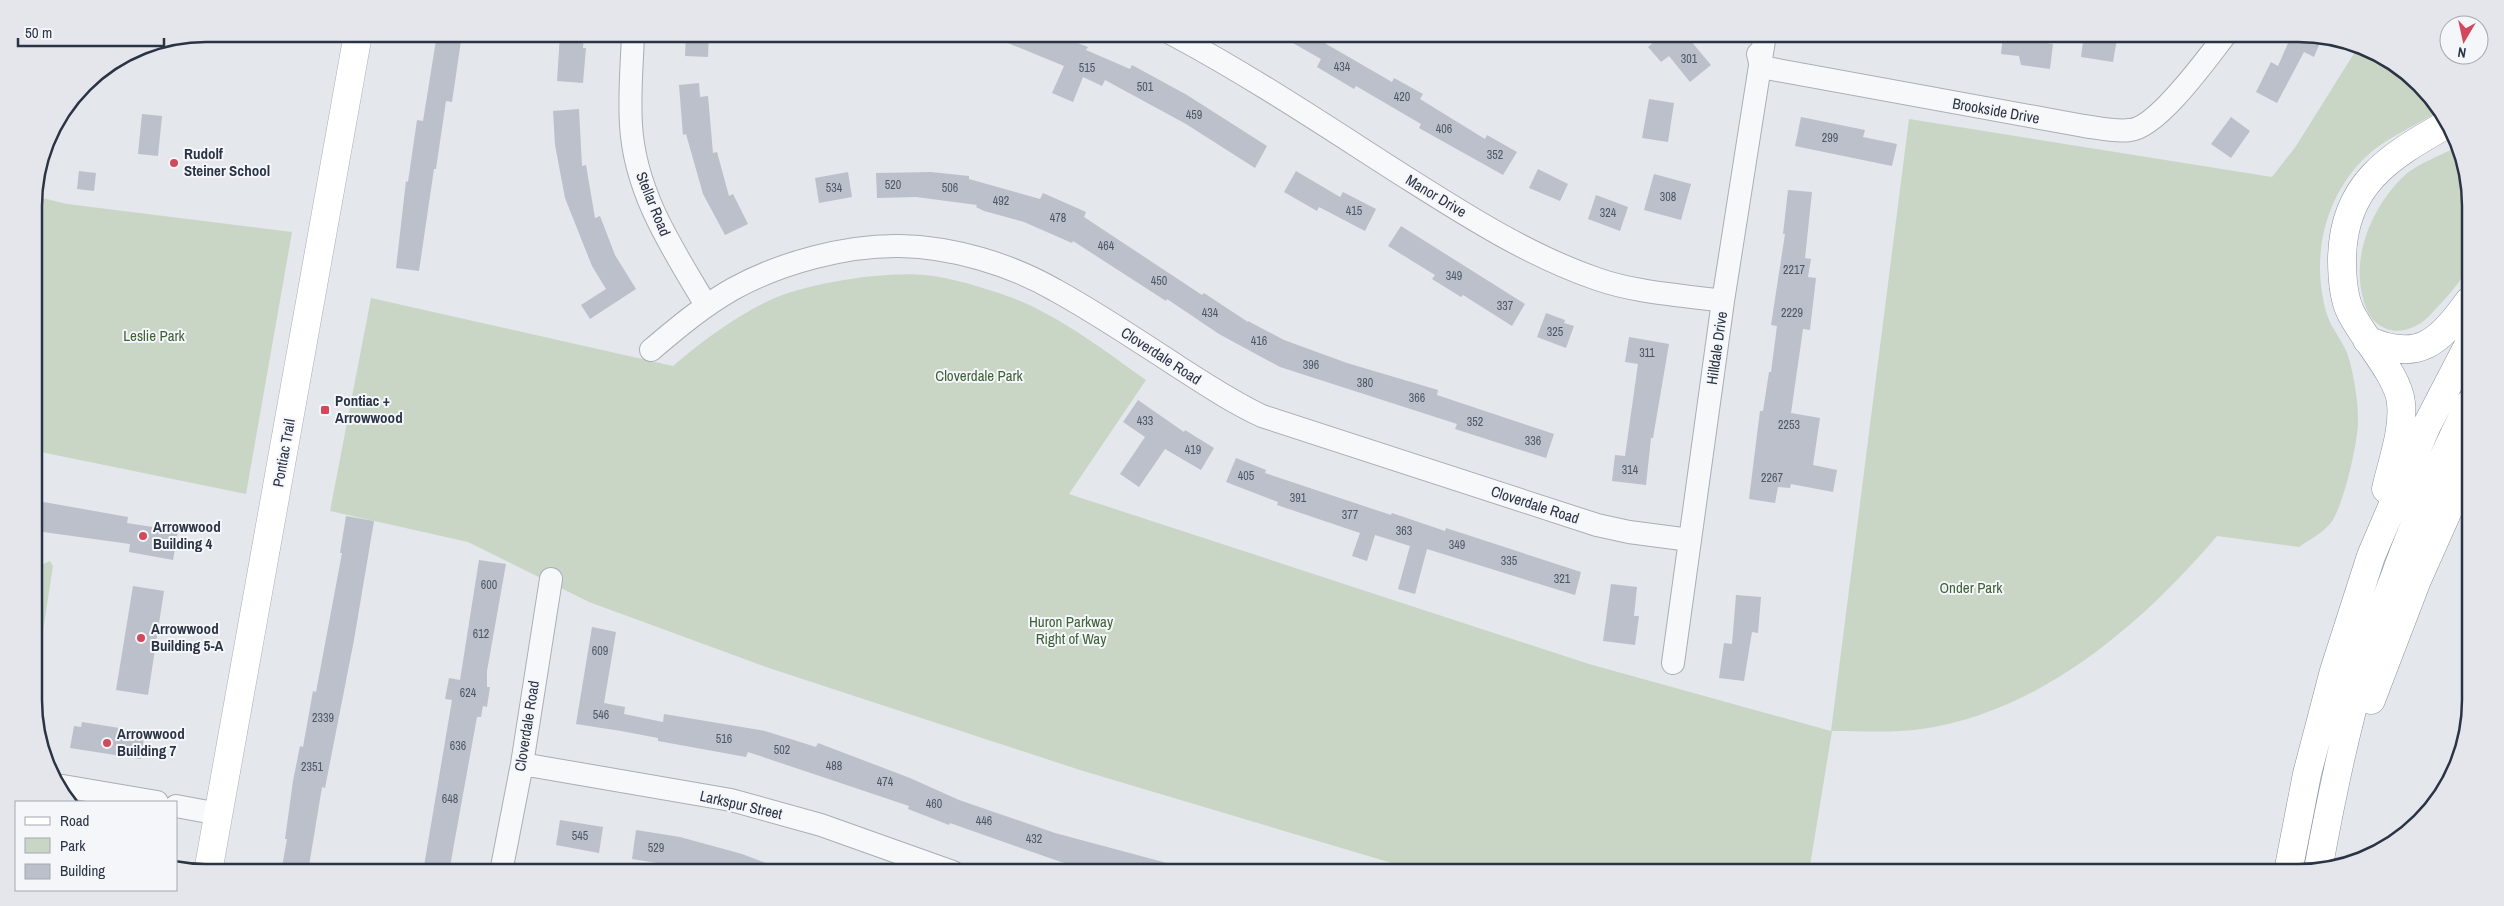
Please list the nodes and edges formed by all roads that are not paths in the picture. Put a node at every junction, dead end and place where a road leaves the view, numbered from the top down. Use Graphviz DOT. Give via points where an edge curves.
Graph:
graph roads {
  1 [pos="357,42"];
  2 [pos="633,42"];
  3 [pos="1185,42"];
  4 [pos="1756,42"];
  5 [pos="1764,42"];
  6 [pos="2219,42"];
  7 [pos="1762,68"];
  8 [pos="2441,128"];
  9 [pos="1724,301"];
  10 [pos="706,305"];
  11 [pos="2462,311"];
  12 [pos="2367,340"];
  13 [pos="651,350"];
  14 [pos="2462,358"];
  15 [pos="2462,419"];
  16 [pos="2462,478"];
  17 [pos="1690,540"];
  18 [pos="2371,556"];
  19 [pos="551,579"];
  20 [pos="1673,663"];
  21 [pos="522,764"];
  22 [pos="2334,781"];
  23 [pos="68,787"];
  24 [pos="150,801"];
  25 [pos="178,806"];
  26 [pos="219,814"];
  27 [pos="2319,862"];
  28 [pos="2290,863"];
  29 [pos="210,864"];
  30 [pos="504,864"];
  31 [pos="930,864"];
  1 -- 26 [label="main road, Pontiac Trail"];
  2 -- 10 [label="street, Stellar Road" via="631,126 638,169 654,215"];
  3 -- 9 [label="street, Manor Drive" via="1452,207 1560,265 1628,288"];
  4 -- 7 [label="street"];
  5 -- 7 [label="street, Hilldale Drive"];
  6 -- 7 [label="street, Brookside Drive" via="2168,105 2155,117 2131,130 2074,124"];
  7 -- 9 [label="street, Hilldale Drive"];
  8 -- 12 [label="main road" via="2389,160 2365,183 2349,213 2342,242 2342,276 2349,310"];
  9 -- 17 [label="street, Hilldale Drive"];
  10 -- 13 [label="street, Cloverdale Road"];
  10 -- 17 [label="street, Cloverdale Road" via="762,274 818,256 900,246 978,259 1054,289 1230,400 1262,416 1597,525"];
  11 -- 12 [label="main road" via="2432,344 2410,351 2385,348"];
  12 -- 18 [label="main road" via="2393,381 2401,402 2400,428"];
  14 -- 18 [label="main road" via="2427,425"];
  15 -- 22 [label="main road" via="2426,494 2396,573 2362,675"];
  16 -- 22 [label="main road" via="2439,527 2379,681"];
  17 -- 20 [label="street, Hilldale Drive"];
  18 -- 28 [label="main road" via="2307,774"];
  19 -- 21 [label="street, Cloverdale Road"];
  21 -- 30 [label="street, Cloverdale Road"];
  21 -- 31 [label="street, Larkspur Street" via="731,800 821,825"];
  22 -- 27 [label="main road"];
  23 -- 24 [label="street"];
  25 -- 26 [label="street"];
  26 -- 29 [label="main road, Pontiac Trail"];
}
